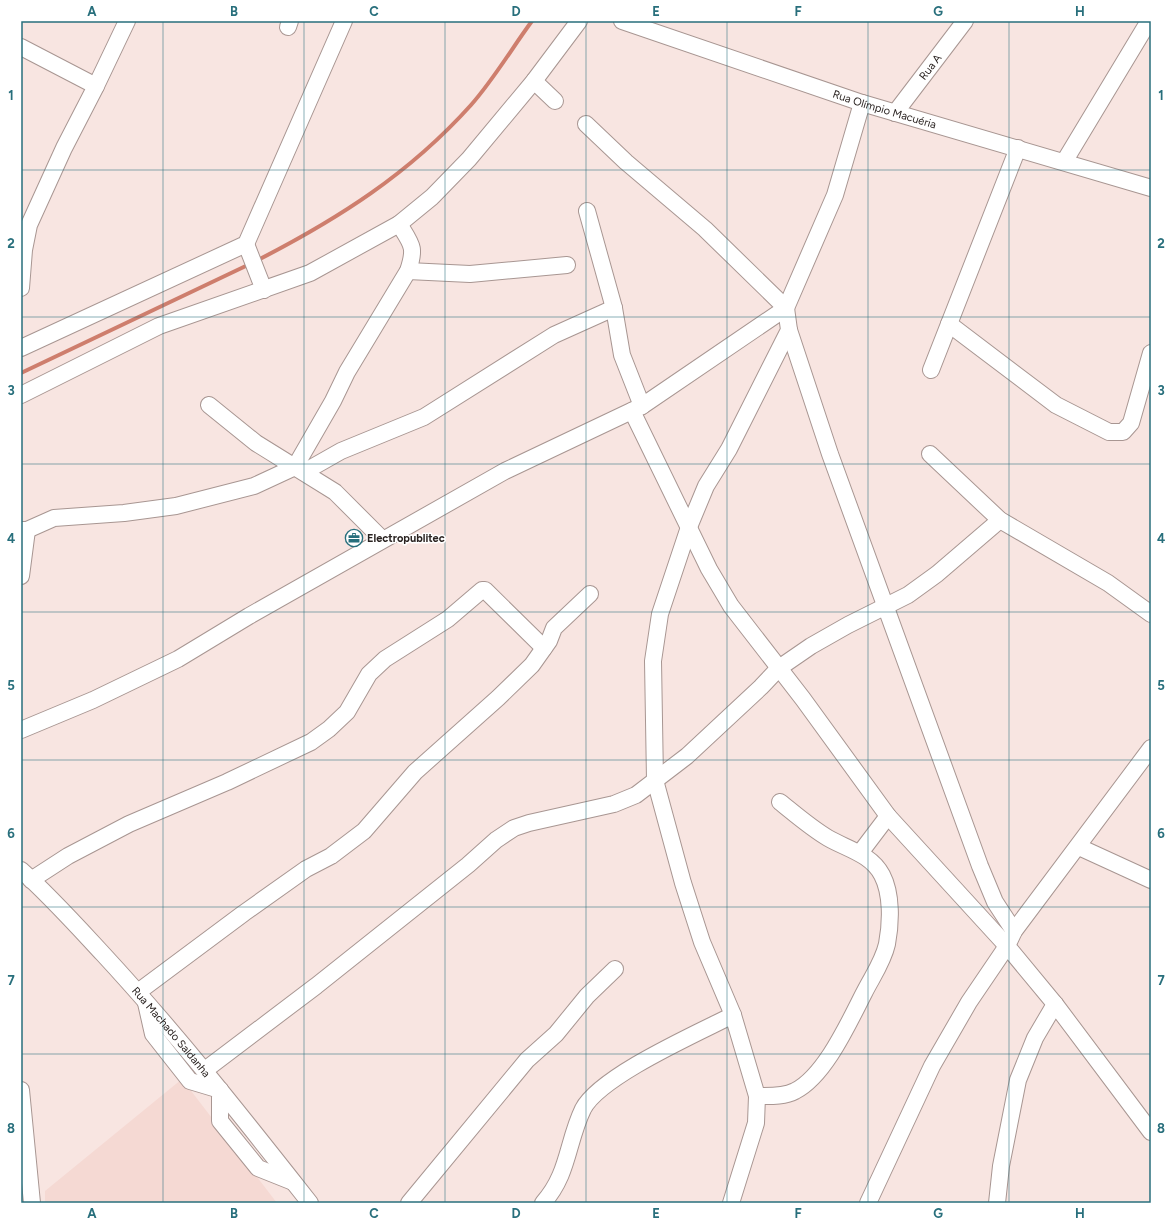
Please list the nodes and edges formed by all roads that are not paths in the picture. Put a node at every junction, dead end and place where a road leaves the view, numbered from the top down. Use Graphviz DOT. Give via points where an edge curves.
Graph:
graph roads {
  1 [pos="127,21"];
  2 [pos="344,21"];
  3 [pos="579,21"];
  4 [pos="622,21"];
  5 [pos="965,21"];
  6 [pos="1149,21"];
  7 [pos="21,47"];
  8 [pos="534,81"];
  9 [pos="96,86"];
  10 [pos="555,101"];
  11 [pos="862,103"];
  12 [pos="895,113"];
  13 [pos="586,124"];
  14 [pos="1018,148"];
  15 [pos="1064,162"];
  16 [pos="1151,188"];
  17 [pos="587,211"];
  18 [pos="399,224"];
  19 [pos="246,244"];
  20 [pos="567,265"];
  21 [pos="408,271"];
  22 [pos="21,288"];
  23 [pos="264,290"];
  24 [pos="614,308"];
  25 [pos="786,308"];
  26 [pos="949,324"];
  27 [pos="789,330"];
  28 [pos="21,348"];
  29 [pos="1151,353"];
  30 [pos="931,370"];
  31 [pos="21,395"];
  32 [pos="209,405"];
  33 [pos="637,409"];
  34 [pos="930,454"];
  35 [pos="300,469"];
  36 [pos="1000,520"];
  37 [pos="689,528"];
  38 [pos="24,530"];
  39 [pos="382,539"];
  40 [pos="21,576"];
  41 [pos="590,594"];
  42 [pos="885,606"];
  43 [pos="1151,614"];
  44 [pos="544,648"];
  45 [pos="780,668"];
  46 [pos="21,730"];
  47 [pos="1151,748"];
  48 [pos="655,780"];
  49 [pos="780,802"];
  50 [pos="888,816"];
  51 [pos="1079,847"];
  52 [pos="860,853"];
  53 [pos="26,875"];
  54 [pos="1151,880"];
  55 [pos="1014,931"];
  56 [pos="1007,946"];
  57 [pos="615,970"];
  58 [pos="142,996"];
  59 [pos="1055,1004"];
  60 [pos="733,1015"];
  61 [pos="205,1070"];
  62 [pos="21,1090"];
  63 [pos="220,1090"];
  64 [pos="757,1096"];
  65 [pos="1151,1132"];
  66 [pos="32,1203"];
  67 [pos="310,1203"];
  68 [pos="409,1203"];
  69 [pos="543,1203"];
  70 [pos="731,1203"];
  71 [pos="868,1203"];
  72 [pos="997,1203"];
  1 -- 9 [label="street"];
  2 -- 19 [label="street"];
  3 -- 8 [label="street"];
  4 -- 11 [label="street, Rua Olímpio Macuéria"];
  5 -- 12 [label="street, Rua A"];
  6 -- 15 [label="street"];
  7 -- 9 [label="street"];
  8 -- 10 [label="street"];
  8 -- 18 [label="street" via="469,159 432,197"];
  9 -- 22 [label="street" via="29,225"];
  11 -- 12 [label="street, Rua Olímpio Macuéria"];
  11 -- 25 [label="street" via="834,195"];
  12 -- 14 [label="street, Rua Olímpio Macuéria"];
  13 -- 25 [label="street" via="626,162 705,229"];
  14 -- 15 [label="street, Rua Olímpio Macuéria"];
  14 -- 26 [label="street"];
  15 -- 16 [label="street, Rua Olímpio Macuéria"];
  17 -- 24 [label="street"];
  18 -- 21 [label="street" via="412,246 414,255"];
  18 -- 23 [label="street" via="310,273"];
  19 -- 23 [label="street"];
  19 -- 28 [label="street"];
  20 -- 21 [label="street" via="470,274"];
  21 -- 35 [label="street" via="347,372"];
  23 -- 31 [label="street" via="159,326"];
  24 -- 33 [label="street" via="622,355"];
  24 -- 35 [label="street" via="554,335 424,416"];
  25 -- 27 [label="street"];
  25 -- 33 [label="street"];
  26 -- 29 [label="street" via="1056,405 1109,432 1123,432 1131,423"];
  26 -- 30 [label="street"];
  27 -- 37 [label="street" via="729,449 706,486"];
  27 -- 42 [label="street" via="830,454"];
  32 -- 35 [label="street" via="256,443"];
  33 -- 37 [label="street"];
  33 -- 39 [label="street" via="505,471"];
  34 -- 36 [label="street"];
  35 -- 38 [label="street" via="254,486 176,506 54,518"];
  35 -- 39 [label="street" via="335,492"];
  36 -- 42 [label="street" via="937,574 908,595"];
  36 -- 43 [label="street" via="1108,583"];
  37 -- 45 [label="street" via="731,606"];
  37 -- 48 [label="street" via="660,614 653,661"];
  38 -- 40 [label="street"];
  39 -- 46 [label="street" via="178,659 93,700"];
  41 -- 44 [label="street" via="554,628"];
  42 -- 45 [label="street" via="811,646"];
  42 -- 55 [label="street" via="980,866 995,902"];
  44 -- 53 [label="street" via="485,590 482,590 448,619 385,659 369,674 346,712 311,742 129,824"];
  44 -- 58 [label="street" via="532,665 498,698 415,772 364,831 331,856 306,869 244,913"];
  45 -- 48 [label="street" via="687,756"];
  45 -- 50 [label="street"];
  47 -- 51 [label="street"];
  48 -- 60 [label="street" via="702,942"];
  48 -- 61 [label="street" via="636,795 614,804 514,828 316,986"];
  49 -- 52 [label="street" via="828,837"];
  50 -- 52 [label="street"];
  50 -- 56 [label="street"];
  51 -- 54 [label="street"];
  51 -- 55 [label="street"];
  52 -- 64 [label="street" via="876,865 883,877 888,899 887,943 880,963 844,1032 807,1084 794,1092"];
  53 -- 58 [label="street, Rua Machado Saldanha"];
  55 -- 56 [label="street"];
  56 -- 59 [label="street"];
  56 -- 71 [label="street" via="969,1002 932,1066"];
  57 -- 68 [label="street" via="587,996 556,1034 519,1069"];
  58 -- 61 [label="street, Rua Machado Saldanha"];
  58 -- 63 [label="street" via="153,1034 190,1081"];
  59 -- 65 [label="street"];
  59 -- 72 [label="street" via="1035,1038 1018,1080 1001,1166"];
  60 -- 64 [label="street"];
  60 -- 69 [label="street" via="647,1059 603,1086 592,1097 577,1121 562,1174"];
  61 -- 63 [label="street, Rua Machado Saldanha"];
  62 -- 66 [label="street"];
  63 -- 67 [label="street, Rua Machado Saldanha"];
  64 -- 70 [label="street" via="756,1123"];
}
